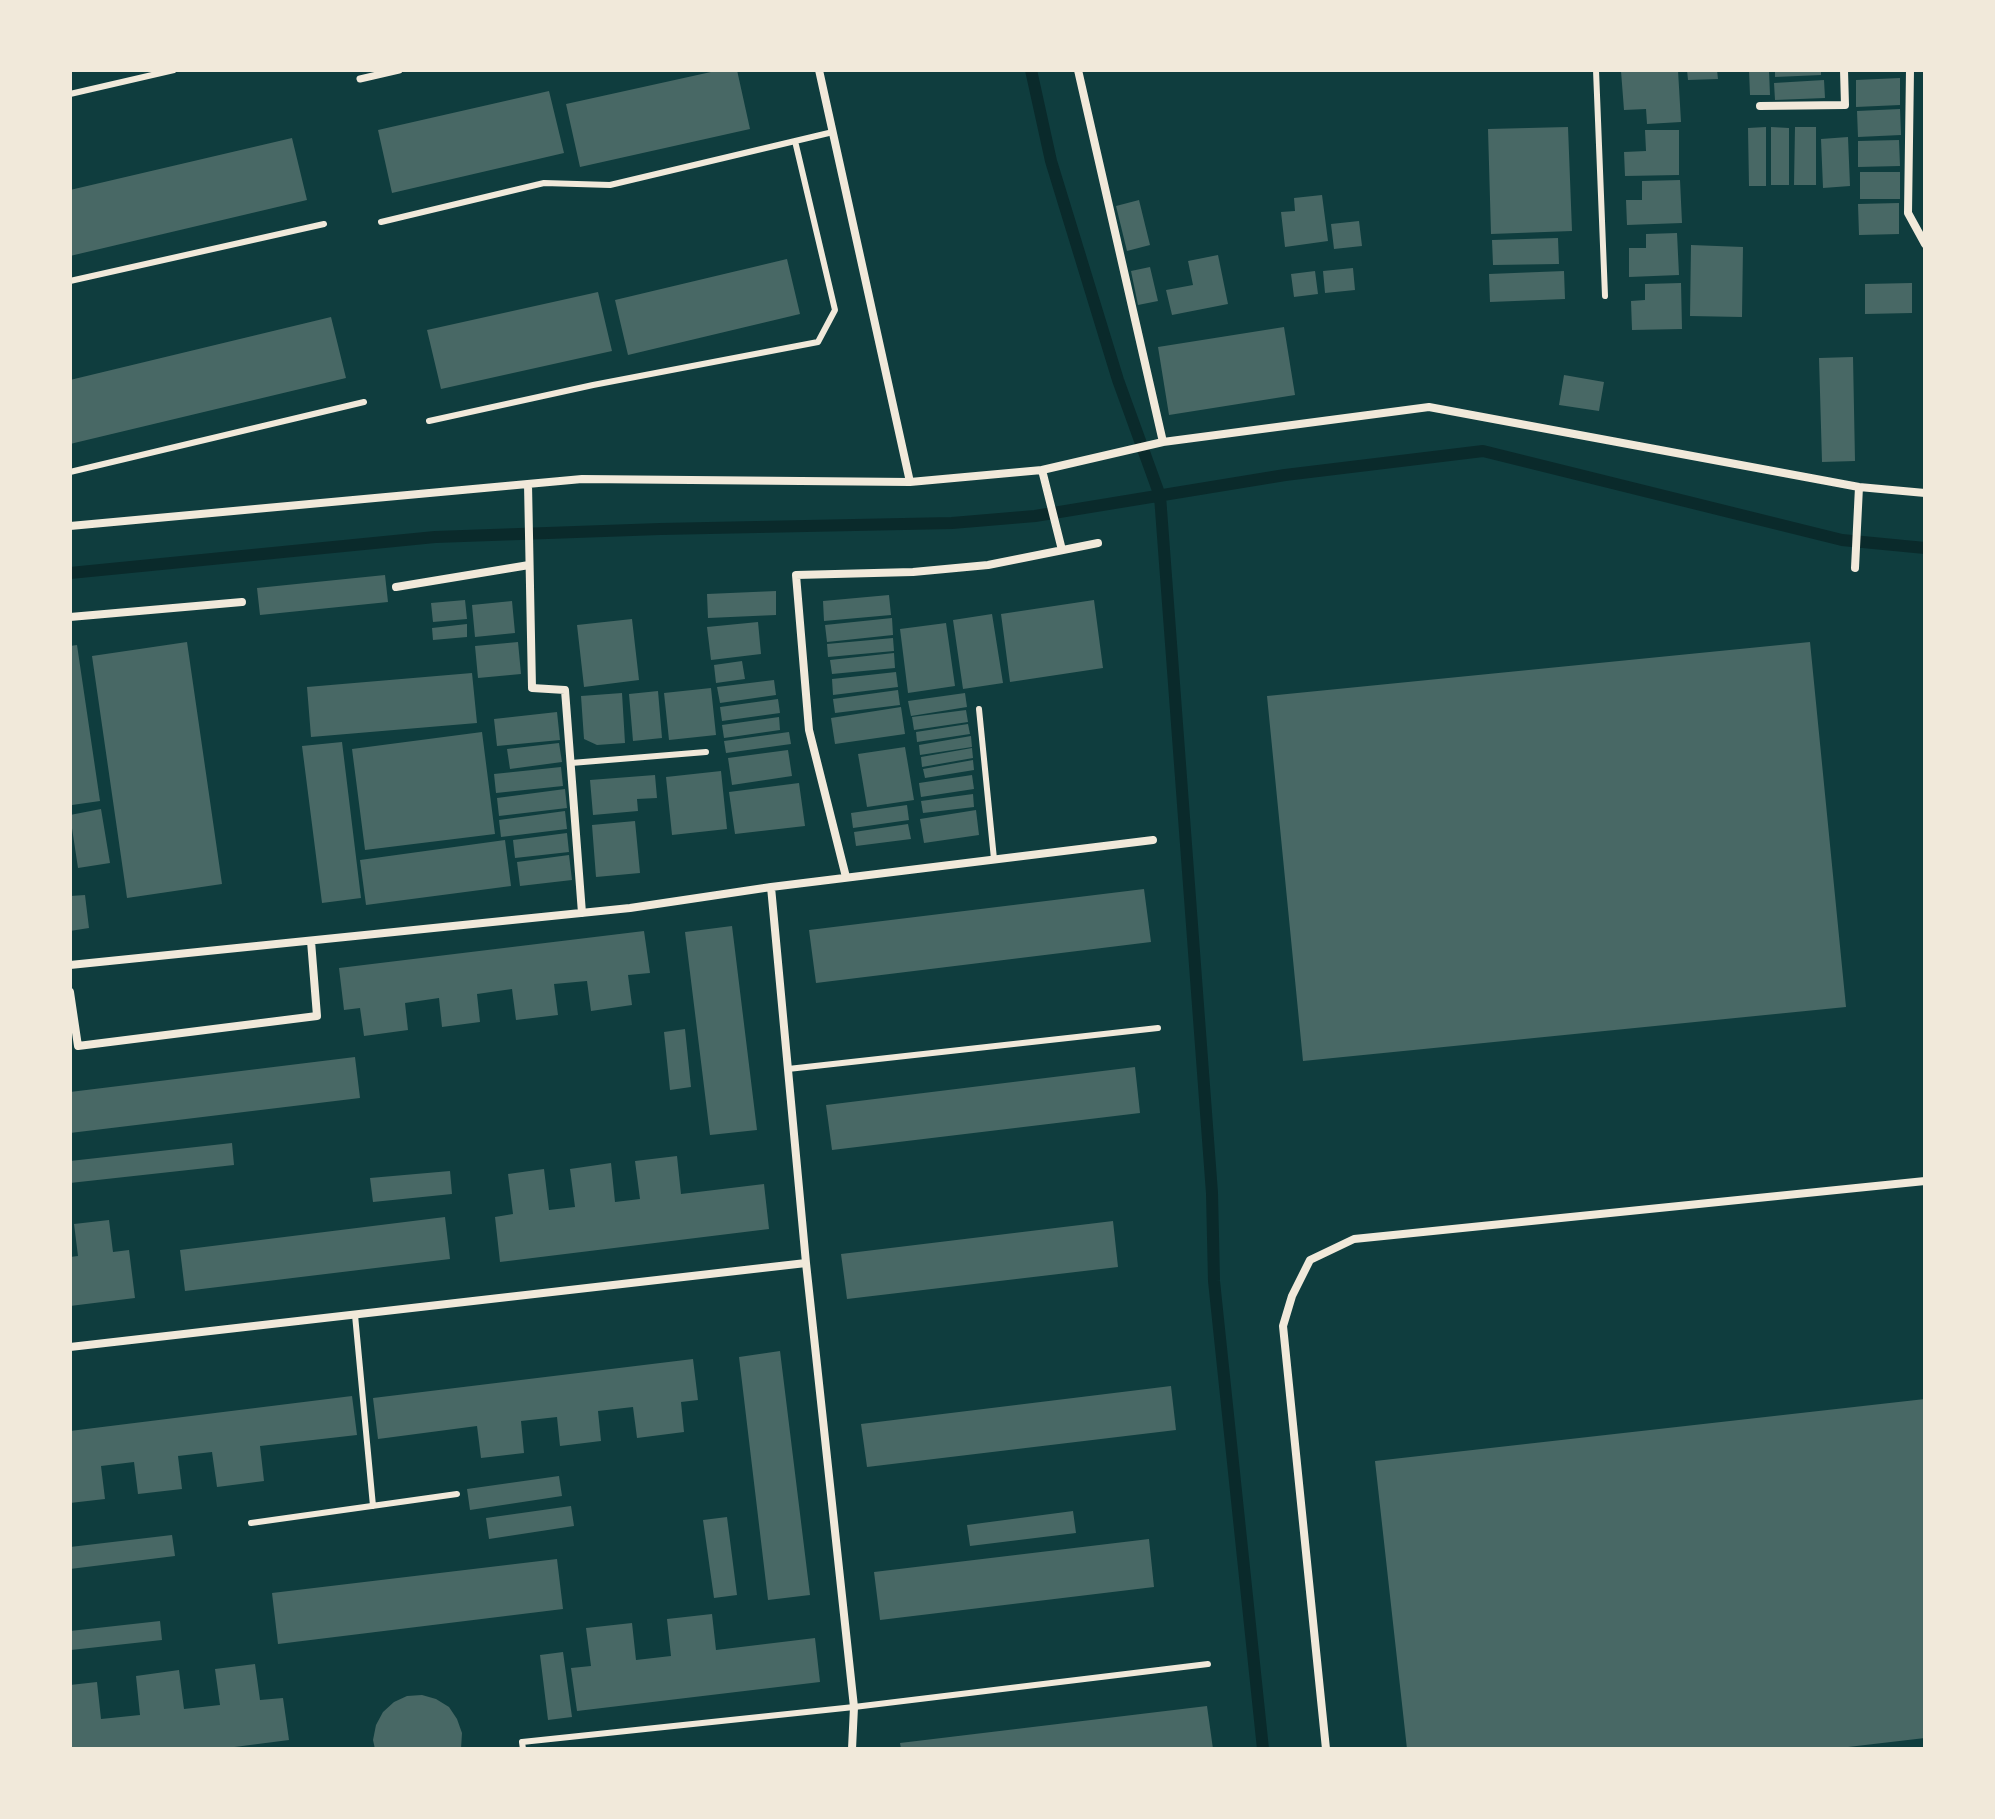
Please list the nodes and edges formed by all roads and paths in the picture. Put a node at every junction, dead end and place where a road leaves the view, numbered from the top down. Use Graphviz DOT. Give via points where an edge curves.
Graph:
graph roads {
  1 [pos="174,70"];
  2 [pos="399,70"];
  3 [pos="819,70"];
  4 [pos="1078,70"];
  5 [pos="1596,70"];
  6 [pos="1844,70"];
  7 [pos="1910,70"];
  8 [pos="360,79"];
  9 [pos="70,94"];
  10 [pos="1760,106"];
  11 [pos="833,132"];
  12 [pos="795,141"];
  13 [pos="381,222"];
  14 [pos="324,224"];
  15 [pos="1925,244"];
  16 [pos="70,281"];
  17 [pos="1605,296"];
  18 [pos="364,402"];
  19 [pos="429,421"];
  20 [pos="1163,442"];
  21 [pos="1042,470"];
  22 [pos="70,472"];
  23 [pos="910,482"];
  24 [pos="528,484"];
  25 [pos="1859,487"];
  26 [pos="1925,493"];
  27 [pos="70,526"];
  28 [pos="1098,543"];
  29 [pos="1062,550"];
  30 [pos="529,565"];
  31 [pos="1855,568"];
  32 [pos="396,587"];
  33 [pos="242,602"];
  34 [pos="70,617"];
  35 [pos="979,709"];
  36 [pos="706,752"];
  37 [pos="571,763"];
  38 [pos="1153,840"];
  39 [pos="994,859"];
  40 [pos="846,877"];
  41 [pos="771,887"];
  42 [pos="582,913"];
  43 [pos="311,941"];
  44 [pos="70,965"];
  45 [pos="70,992"];
  46 [pos="1158,1028"];
  47 [pos="788,1069"];
  48 [pos="1925,1181"];
  49 [pos="806,1263"];
  50 [pos="355,1315"];
  51 [pos="70,1347"];
  52 [pos="457,1494"];
  53 [pos="373,1506"];
  54 [pos="251,1523"];
  55 [pos="1208,1664"];
  56 [pos="854,1707"];
  57 [pos="523,1749"];
  58 [pos="852,1749"];
  59 [pos="1326,1749"];
  1 -- 9 [label="lane"];
  2 -- 8 [label="street"];
  3 -- 11 [label="street"];
  4 -- 20 [label="street"];
  5 -- 17 [label="lane"];
  6 -- 10 [label="street" via="1845,105"];
  7 -- 15 [label="street" via="1908,213"];
  11 -- 12 [label="lane"];
  11 -- 23 [label="street"];
  12 -- 13 [label="lane" via="610,185 544,183"];
  12 -- 19 [label="lane" via="835,310 818,342"];
  14 -- 16 [label="lane"];
  18 -- 22 [label="lane"];
  20 -- 21 [label="street"];
  20 -- 25 [label="street" via="1429,407"];
  21 -- 23 [label="street"];
  21 -- 29 [label="street"];
  23 -- 24 [label="street" via="582,479"];
  24 -- 27 [label="street"];
  24 -- 30 [label="street"];
  25 -- 26 [label="street"];
  25 -- 31 [label="street"];
  28 -- 29 [label="street"];
  29 -- 40 [label="street" via="928,571 796,575 809,730"];
  30 -- 32 [label="street"];
  30 -- 37 [label="street" via="532,688 565,690"];
  33 -- 34 [label="street"];
  35 -- 39 [label="lane"];
  36 -- 37 [label="lane"];
  37 -- 42 [label="street"];
  38 -- 39 [label="street"];
  39 -- 40 [label="street"];
  40 -- 41 [label="street"];
  41 -- 42 [label="street"];
  41 -- 47 [label="street"];
  42 -- 43 [label="street"];
  43 -- 44 [label="street"];
  43 -- 45 [label="street" via="317,1016 78,1046"];
  46 -- 47 [label="lane"];
  47 -- 49 [label="street"];
  48 -- 59 [label="street" via="1354,1239 1310,1260 1283,1326"];
  49 -- 50 [label="street"];
  49 -- 56 [label="street"];
  50 -- 51 [label="street"];
  50 -- 53 [label="lane"];
  52 -- 53 [label="lane"];
  53 -- 54 [label="lane"];
  55 -- 56 [label="lane"];
  56 -- 57 [label="lane" via="522,1742"];
  56 -- 58 [label="street"];
}
